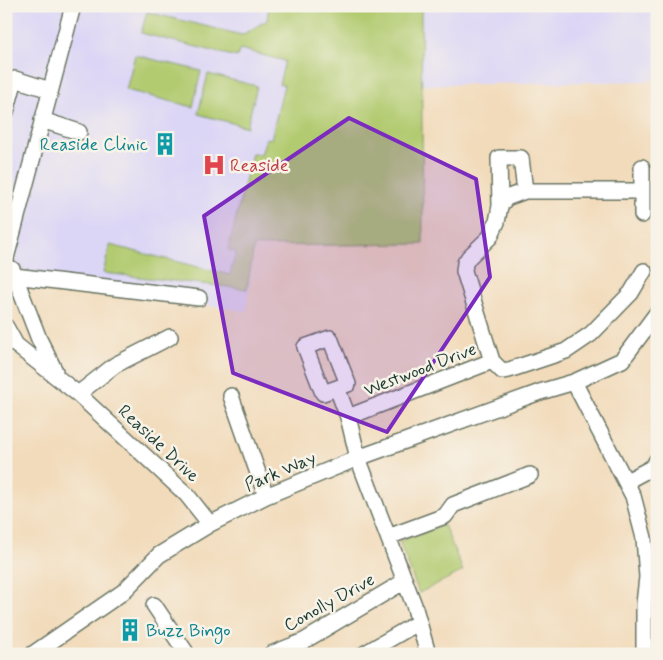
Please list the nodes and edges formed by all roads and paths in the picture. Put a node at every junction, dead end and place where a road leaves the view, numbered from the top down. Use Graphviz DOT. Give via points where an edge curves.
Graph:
graph roads {
  1 [pos="73,6"];
  2 [pos="50,90"];
  3 [pos="6,112"];
  4 [pos="42,120"];
  5 [pos="79,132"];
  6 [pos="642,167"];
  7 [pos="525,191"];
  8 [pos="642,191"];
  9 [pos="500,206"];
  10 [pos="12,213"];
  11 [pos="642,215"];
  12 [pos="7,257"];
  13 [pos="644,272"];
  14 [pos="10,275"];
  15 [pos="200,298"];
  16 [pos="657,313"];
  17 [pos="6,326"];
  18 [pos="170,337"];
  19 [pos="492,361"];
  20 [pos="58,377"];
  21 [pos="574,382"];
  22 [pos="337,388"];
  23 [pos="78,394"];
  24 [pos="231,396"];
  25 [pos="348,417"];
  26 [pos="358,458"];
  27 [pos="657,460"];
  28 [pos="530,475"];
  29 [pos="627,481"];
  30 [pos="266,496"];
  31 [pos="210,524"];
  32 [pos="388,538"];
  33 [pos="404,581"];
  34 [pos="154,605"];
  35 [pos="419,622"];
  36 [pos="33,654"];
  37 [pos="187,654"];
  38 [pos="271,654"];
  39 [pos="364,654"];
  40 [pos="428,654"];
  41 [pos="644,654"];
  1 -- 2 [label="street"];
  2 -- 3 [label="street" via="15,79"];
  2 -- 4 [label="street"];
  4 -- 5 [label="street"];
  4 -- 10 [label="street"];
  6 -- 8 [label="street"];
  7 -- 8 [label="street"];
  7 -- 9 [label="street" via="506,198"];
  7 -- 9 [label="street" via="521,158 499,158"];
  8 -- 11 [label="street"];
  9 -- 19 [label="street" via="490,237 469,257 464,271"];
  10 -- 12 [label="street"];
  12 -- 14 [label="street"];
  13 -- 19 [label="street, Westwood Drive" via="632,293 618,308 591,334 566,351 502,371"];
  14 -- 15 [label="street"];
  14 -- 20 [label="street"];
  16 -- 21 [label="street, Park Way" via="622,360"];
  17 -- 20 [label="street, Reaside Drive" via="16,344"];
  18 -- 23 [label="street" via="115,365"];
  19 -- 25 [label="street, Westwood Drive"];
  20 -- 23 [label="street, Reaside Drive"];
  21 -- 26 [label="street, Park Way"];
  21 -- 29 [label="street"];
  22 -- 25 [label="street, Westwood Drive"];
  23 -- 31 [label="street, Reaside Drive" via="187,495"];
  24 -- 30 [label="street"];
  25 -- 26 [label="street, Westwood Drive"];
  26 -- 30 [label="street, Park Way"];
  26 -- 32 [label="street"];
  27 -- 29 [label="street" via="653,467"];
  28 -- 32 [label="street" via="452,504 445,516"];
  29 -- 41 [label="street" via="644,538 647,577"];
  30 -- 31 [label="street, Park Way"];
  31 -- 36 [label="street, Park Way" via="159,555 123,592"];
  32 -- 33 [label="street"];
  33 -- 35 [label="street"];
  33 -- 38 [label="street, Conolly Drive" via="304,641"];
  34 -- 37 [label="street"];
  35 -- 39 [label="street"];
  35 -- 40 [label="street"];
}
